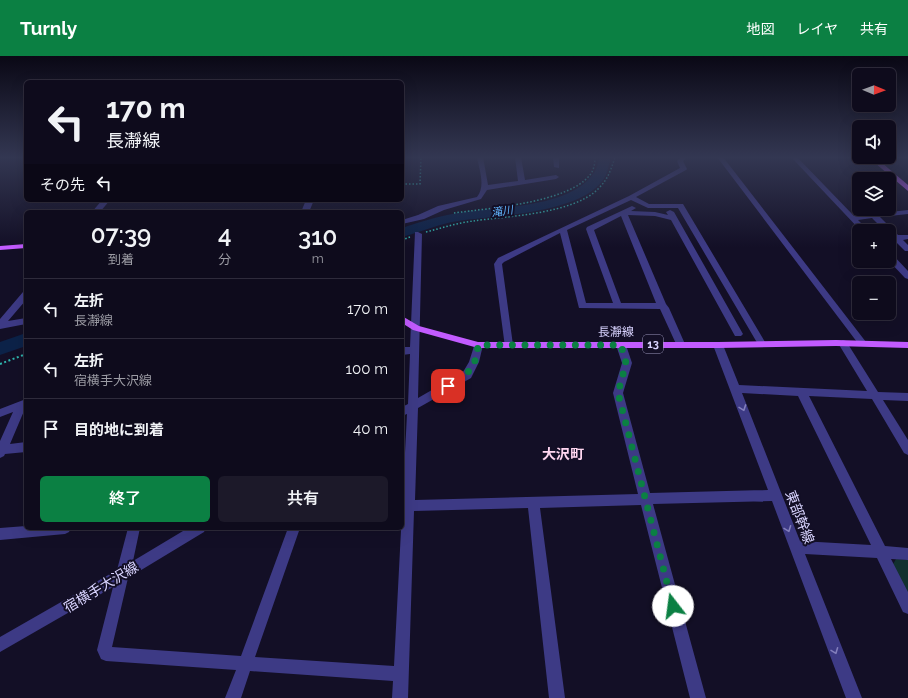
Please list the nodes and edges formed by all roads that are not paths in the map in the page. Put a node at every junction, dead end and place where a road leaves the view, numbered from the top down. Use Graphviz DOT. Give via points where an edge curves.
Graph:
graph roads {
  1 [pos="491,187"];
  2 [pos="650,187"];
  3 [pos="743,187"];
  4 [pos="822,187"];
  5 [pos="485,188"];
  6 [pos="631,197"];
  7 [pos="104,202"];
  8 [pos="632,208"];
  9 [pos="98,210"];
  10 [pos="908,212"];
  11 [pos="622,213"];
  12 [pos="896,213"];
  13 [pos="874,216"];
  14 [pos="852,218"];
  15 [pos="404,221"];
  16 [pos="858,224"];
  17 [pos="882,224"];
  18 [pos="563,229"];
  19 [pos="418,234"];
  20 [pos="908,237"];
  21 [pos="896,238"];
  22 [pos="24,246"];
  23 [pos="0,248"];
  24 [pos="908,250"];
  25 [pos="694,256"];
  26 [pos="709,256"];
  27 [pos="896,263"];
  28 [pos="908,276"];
  29 [pos="24,296"];
  30 [pos="618,306"];
  31 [pos="662,306"];
  32 [pos="747,318"];
  33 [pos="729,319"];
  34 [pos="404,320"];
  35 [pos="24,321"];
  36 [pos="0,326"];
  37 [pos="416,328"];
  38 [pos="738,334"];
  39 [pos="843,343"];
  40 [pos="680,344"];
  41 [pos="762,344"];
  42 [pos="863,344"];
  43 [pos="478,345"];
  44 [pos="508,345"];
  45 [pos="621,345"];
  46 [pos="718,345"];
  47 [pos="908,345"];
  48 [pos="415,350"];
  49 [pos="404,351"];
  50 [pos="736,389"];
  51 [pos="802,393"];
  52 [pos="875,395"];
  53 [pos="908,397"];
  54 [pos="22,405"];
  55 [pos="413,405"];
  56 [pos="404,411"];
  57 [pos="0,413"];
  58 [pos="24,448"];
  59 [pos="908,450"];
  60 [pos="1,451"];
  61 [pos="776,495"];
  62 [pos="645,499"];
  63 [pos="533,502"];
  64 [pos="405,506"];
  65 [pos="43,530"];
  66 [pos="133,530"];
  67 [pos="197,530"];
  68 [pos="293,530"];
  69 [pos="0,534"];
  70 [pos="795,547"];
  71 [pos="880,552"];
  72 [pos="908,554"];
  73 [pos="121,575"];
  74 [pos="908,607"];
  75 [pos="0,645"];
  76 [pos="245,663"];
  77 [pos="401,674"];
  78 [pos="232,698"];
  79 [pos="400,698"];
  80 [pos="557,698"];
  81 [pos="698,698"];
  82 [pos="854,698"];
  1 -- 5 [label="street"];
  2 -- 6 [label="street"];
  3 -- 42 [label="street"];
  4 -- 14 [label="street"];
  5 -- 15 [label="street" via="479,198"];
  6 -- 18 [label="street"];
  6 -- 26 [label="street" via="648,206 680,206"];
  7 -- 9 [label="street"];
  8 -- 11 [label="street"];
  10 -- 12 [label="street"];
  11 -- 25 [label="street" via="672,215"];
  11 -- 30 [label="street" via="590,229"];
  11 -- 31 [label="street"];
  13 -- 14 [label="street"];
  13 -- 17 [label="street"];
  14 -- 16 [label="street"];
  18 -- 30 [label="street" via="582,306"];
  18 -- 44 [label="street" via="504,257 498,264"];
  19 -- 37 [label="street"];
  20 -- 21 [label="street"];
  21 -- 24 [label="street"];
  22 -- 23 [label="main road"];
  25 -- 26 [label="street"];
  25 -- 33 [label="street"];
  26 -- 32 [label="street"];
  27 -- 28 [label="street"];
  29 -- 36 [label="street"];
  30 -- 31 [label="street"];
  31 -- 40 [label="street"];
  32 -- 33 [label="street"];
  32 -- 41 [label="street"];
  33 -- 38 [label="street"];
  34 -- 37 [label="main road, 長瀞線 / 13"];
  35 -- 36 [label="street"];
  37 -- 43 [label="main road, 長瀞線 / 13"];
  37 -- 48 [label="street"];
  39 -- 41 [label="main road, 長瀞線 / 13"];
  39 -- 42 [label="main road, 長瀞線 / 13"];
  39 -- 52 [label="street"];
  40 -- 45 [label="main road, 長瀞線 / 13"];
  40 -- 46 [label="main road, 長瀞線 / 13"];
  41 -- 46 [label="main road, 長瀞線 / 13"];
  42 -- 47 [label="main road, 長瀞線 / 13"];
  43 -- 44 [label="main road, 長瀞線 / 13"];
  43 -- 55 [label="street" via="474,362 467,375"];
  44 -- 45 [label="main road, 長瀞線 / 13"];
  45 -- 62 [label="street" via="626,363 618,393"];
  46 -- 50 [label="street, 東部幹線"];
  48 -- 49 [label="street"];
  48 -- 55 [label="street"];
  50 -- 51 [label="street"];
  50 -- 61 [label="street, 東部幹線, one-way"];
  51 -- 52 [label="street"];
  51 -- 71 [label="street"];
  52 -- 53 [label="street"];
  52 -- 59 [label="street"];
  54 -- 57 [label="street"];
  54 -- 60 [label="street"];
  55 -- 56 [label="street"];
  55 -- 64 [label="street"];
  58 -- 60 [label="street"];
  61 -- 62 [label="street"];
  61 -- 70 [label="street, 東部幹線, one-way"];
  62 -- 63 [label="street"];
  62 -- 81 [label="street"];
  63 -- 64 [label="street"];
  63 -- 80 [label="street"];
  64 -- 77 [label="street"];
  65 -- 69 [label="street"];
  66 -- 73 [label="street"];
  67 -- 73 [label="street, 宿横手大沢線"];
  68 -- 76 [label="street"];
  70 -- 71 [label="street"];
  70 -- 82 [label="street, 東部幹線, one-way"];
  71 -- 72 [label="street"];
  71 -- 74 [label="street"];
  73 -- 75 [label="street, 宿横手大沢線"];
  73 -- 76 [label="street" via="104,650 106,654"];
  76 -- 77 [label="street"];
  76 -- 78 [label="street"];
  77 -- 79 [label="street"];
}
